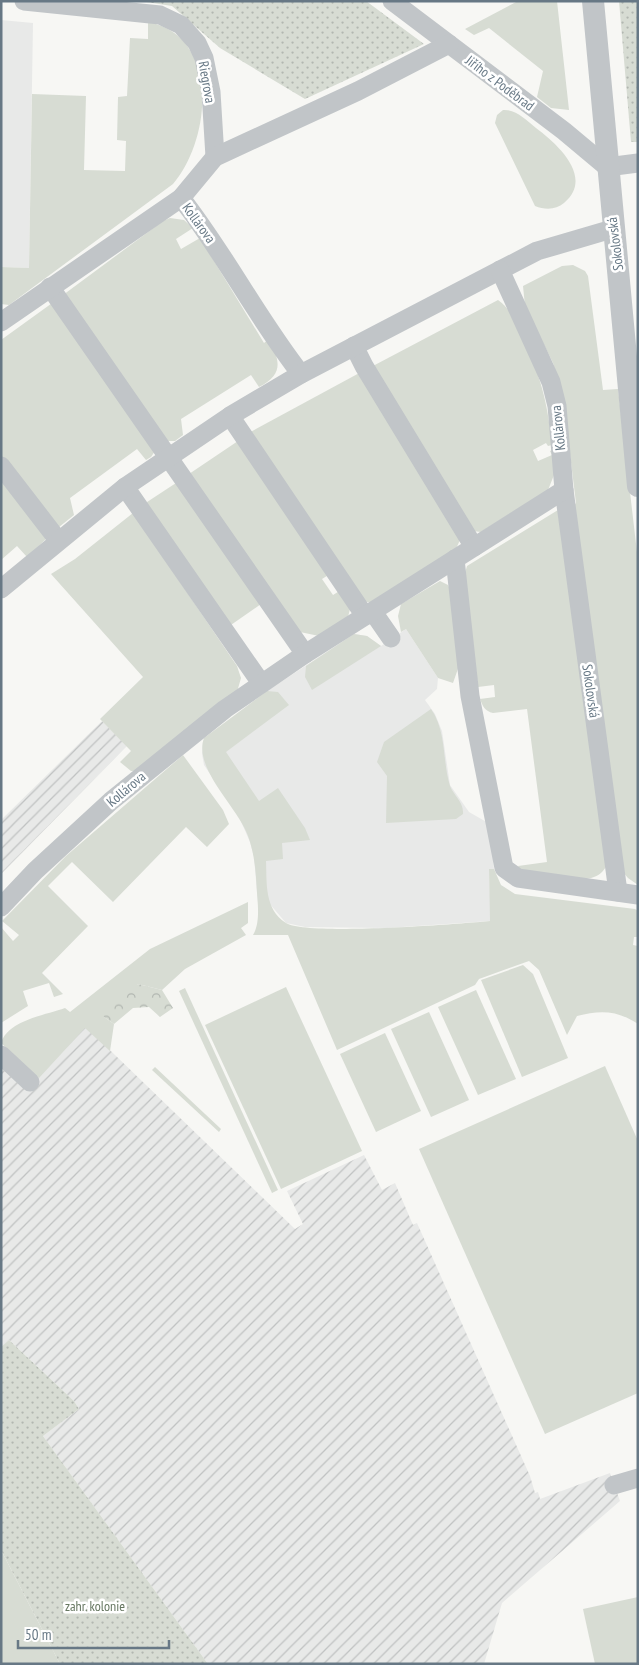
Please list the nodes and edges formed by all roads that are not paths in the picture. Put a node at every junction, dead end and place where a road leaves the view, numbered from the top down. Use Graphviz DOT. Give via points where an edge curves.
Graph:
graph roads {
  1 [pos="24,1"];
  2 [pos="392,1"];
  3 [pos="593,1"];
  4 [pos="449,44"];
  5 [pos="215,157"];
  6 [pos="638,163"];
  7 [pos="607,166"];
  8 [pos="181,198"];
  9 [pos="612,229"];
  10 [pos="500,270"];
  11 [pos="50,287"];
  12 [pos="1,322"];
  13 [pos="354,346"];
  14 [pos="301,374"];
  15 [pos="230,416"];
  16 [pos="169,456"];
  17 [pos="1,466"];
  18 [pos="638,486"];
  19 [pos="125,487"];
  20 [pos="564,490"];
  21 [pos="58,540"];
  22 [pos="474,547"];
  23 [pos="455,560"];
  24 [pos="1,589"];
  25 [pos="369,614"];
  26 [pos="391,638"];
  27 [pos="305,654"];
  28 [pos="261,683"];
  29 [pos="618,892"];
  30 [pos="638,895"];
  31 [pos="1,907"];
  32 [pos="1,1055"];
  33 [pos="30,1082"];
  34 [pos="638,1478"];
  35 [pos="614,1485"];
  1 -- 5 [label="street, Riegrova" via="160,15 181,25 197,43 204,58 211,92"];
  2 -- 4 [label="street, Jiřího z Poděbrad"];
  3 -- 7 [label="street, Sokolovská"];
  4 -- 5 [label="street" via="358,91"];
  4 -- 7 [label="street, Jiřího z Poděbrad"];
  5 -- 8 [label="street"];
  6 -- 7 [label="street"];
  7 -- 9 [label="street, Sokolovská"];
  8 -- 11 [label="street"];
  8 -- 14 [label="street, Kollárova"];
  9 -- 10 [label="street" via="536,251"];
  9 -- 18 [label="street, Sokolovská"];
  10 -- 13 [label="street"];
  10 -- 20 [label="street, Kollárova" via="551,382 557,406"];
  11 -- 12 [label="street"];
  11 -- 16 [label="street"];
  13 -- 14 [label="street"];
  13 -- 22 [label="street"];
  14 -- 15 [label="street"];
  15 -- 16 [label="street"];
  15 -- 25 [label="street"];
  16 -- 19 [label="street"];
  16 -- 27 [label="street"];
  17 -- 21 [label="street"];
  19 -- 21 [label="street"];
  19 -- 28 [label="street"];
  20 -- 22 [label="street, Kollárova"];
  20 -- 29 [label="street, Sokolovská"];
  21 -- 24 [label="street"];
  22 -- 23 [label="street, Kollárova"];
  23 -- 25 [label="street, Kollárova"];
  23 -- 29 [label="street" via="468,681 504,868 518,878"];
  25 -- 26 [label="street"];
  25 -- 27 [label="street, Kollárova"];
  27 -- 28 [label="street, Kollárova"];
  28 -- 31 [label="street, Kollárova" via="110,801 34,871"];
  29 -- 30 [label="street"];
  32 -- 33 [label="street"];
  34 -- 35 [label="street"];
}
